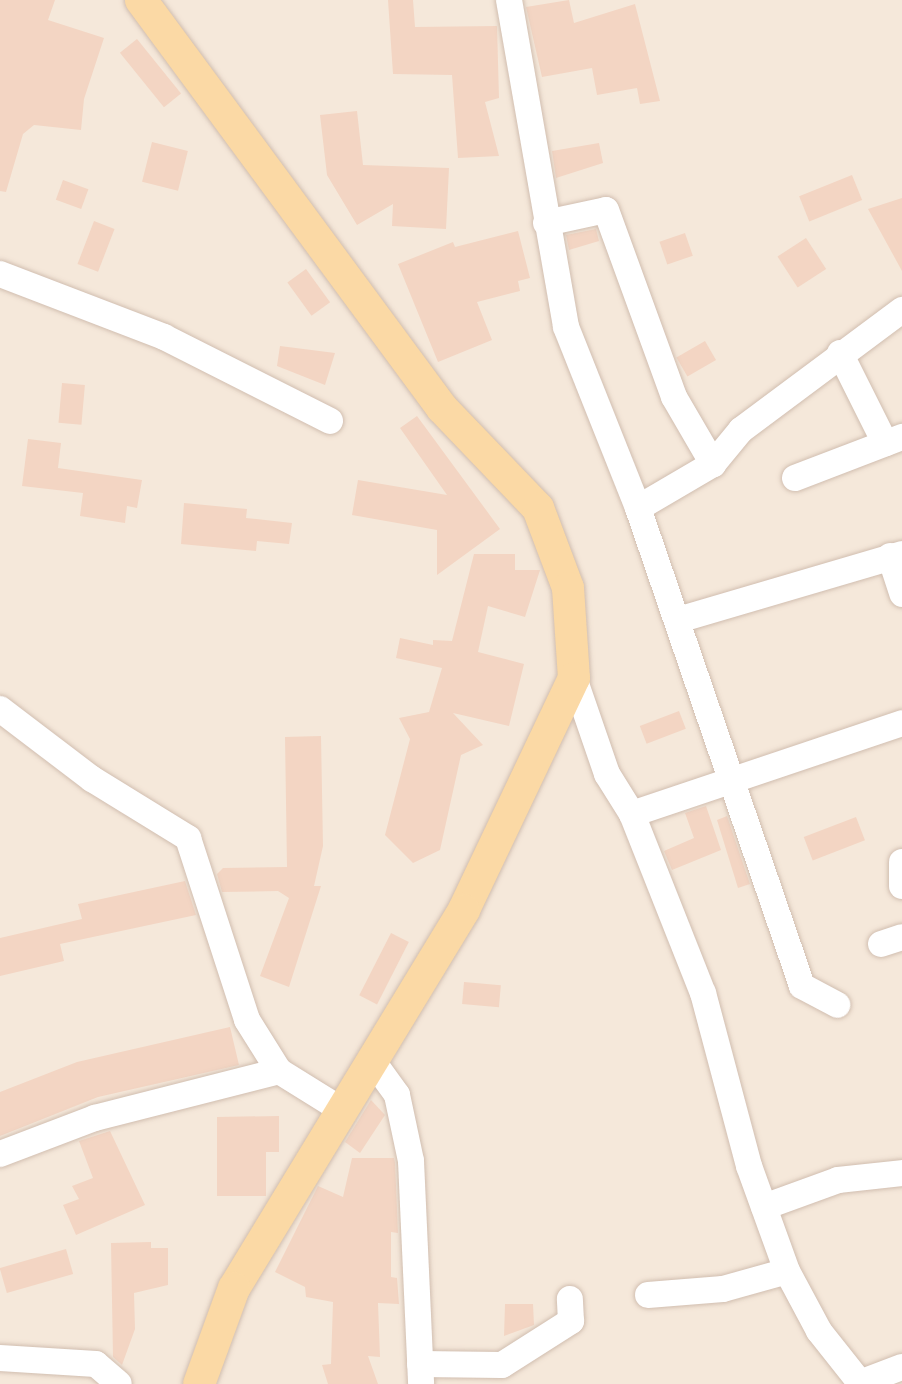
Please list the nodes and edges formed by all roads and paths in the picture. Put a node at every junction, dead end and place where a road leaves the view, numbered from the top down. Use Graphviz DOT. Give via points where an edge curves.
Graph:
graph roads {
  1 [pos="141,0"];
  2 [pos="509,0"];
  3 [pos="546,223"];
  4 [pos="0,274"];
  5 [pos="902,310"];
  6 [pos="840,353"];
  7 [pos="330,421"];
  8 [pos="894,440"];
  9 [pos="713,464"];
  10 [pos="795,478"];
  11 [pos="638,508"];
  12 [pos="896,555"];
  13 [pos="902,594"];
  14 [pos="678,620"];
  15 [pos="574,678"];
  16 [pos="0,709"];
  17 [pos="902,723"];
  18 [pos="732,783"];
  19 [pos="632,814"];
  20 [pos="902,862"];
  21 [pos="902,886"];
  22 [pos="837,1005"];
  23 [pos="374,1063"];
  24 [pos="279,1071"];
  25 [pos="340,1109"];
  26 [pos="0,1154"];
  27 [pos="902,1173"];
  28 [pos="764,1207"];
  29 [pos="787,1271"];
  30 [pos="648,1295"];
  31 [pos="570,1299"];
  32 [pos="0,1358"];
  33 [pos="902,1367"];
  34 [pos="421,1374"];
  35 [pos="119,1384"];
  36 [pos="199,1384"];
  37 [pos="861,1384"];
  1 -- 15 [label="main road" via="442,408 538,508 568,588"];
  2 -- 3 [label="street"];
  3 -- 9 [label="street" via="606,210 674,397"];
  3 -- 11 [label="street" via="566,327"];
  4 -- 7 [label="street" via="164,337"];
  5 -- 6 [label="street"];
  6 -- 8 [label="street"];
  6 -- 9 [label="street" via="741,430"];
  8 -- 10 [label="street"];
  9 -- 11 [label="street"];
  11 -- 14 [label="street"];
  12 -- 13 [label="street"];
  12 -- 14 [label="street"];
  14 -- 18 [label="street"];
  15 -- 19 [label="street" via="607,774"];
  15 -- 23 [label="main road" via="464,910"];
  16 -- 24 [label="street" via="92,779 188,838 247,1020"];
  17 -- 18 [label="street"];
  18 -- 19 [label="street"];
  18 -- 22 [label="street" via="802,986"];
  19 -- 28 [label="street" via="703,993"];
  20 -- 21 [label="street"];
  23 -- 25 [label="main road"];
  23 -- 34 [label="street" via="397,1095 411,1161"];
  24 -- 25 [label="street"];
  24 -- 26 [label="street" via="95,1118"];
  25 -- 36 [label="main road" via="234,1288"];
  27 -- 28 [label="street" via="838,1180"];
  28 -- 29 [label="street"];
  29 -- 30 [label="street" via="723,1289"];
  29 -- 37 [label="street" via="819,1331"];
  31 -- 34 [label="street" via="571,1321 502,1365"];
  32 -- 35 [label="street" via="96,1364"];
  33 -- 37 [label="street"];
}
